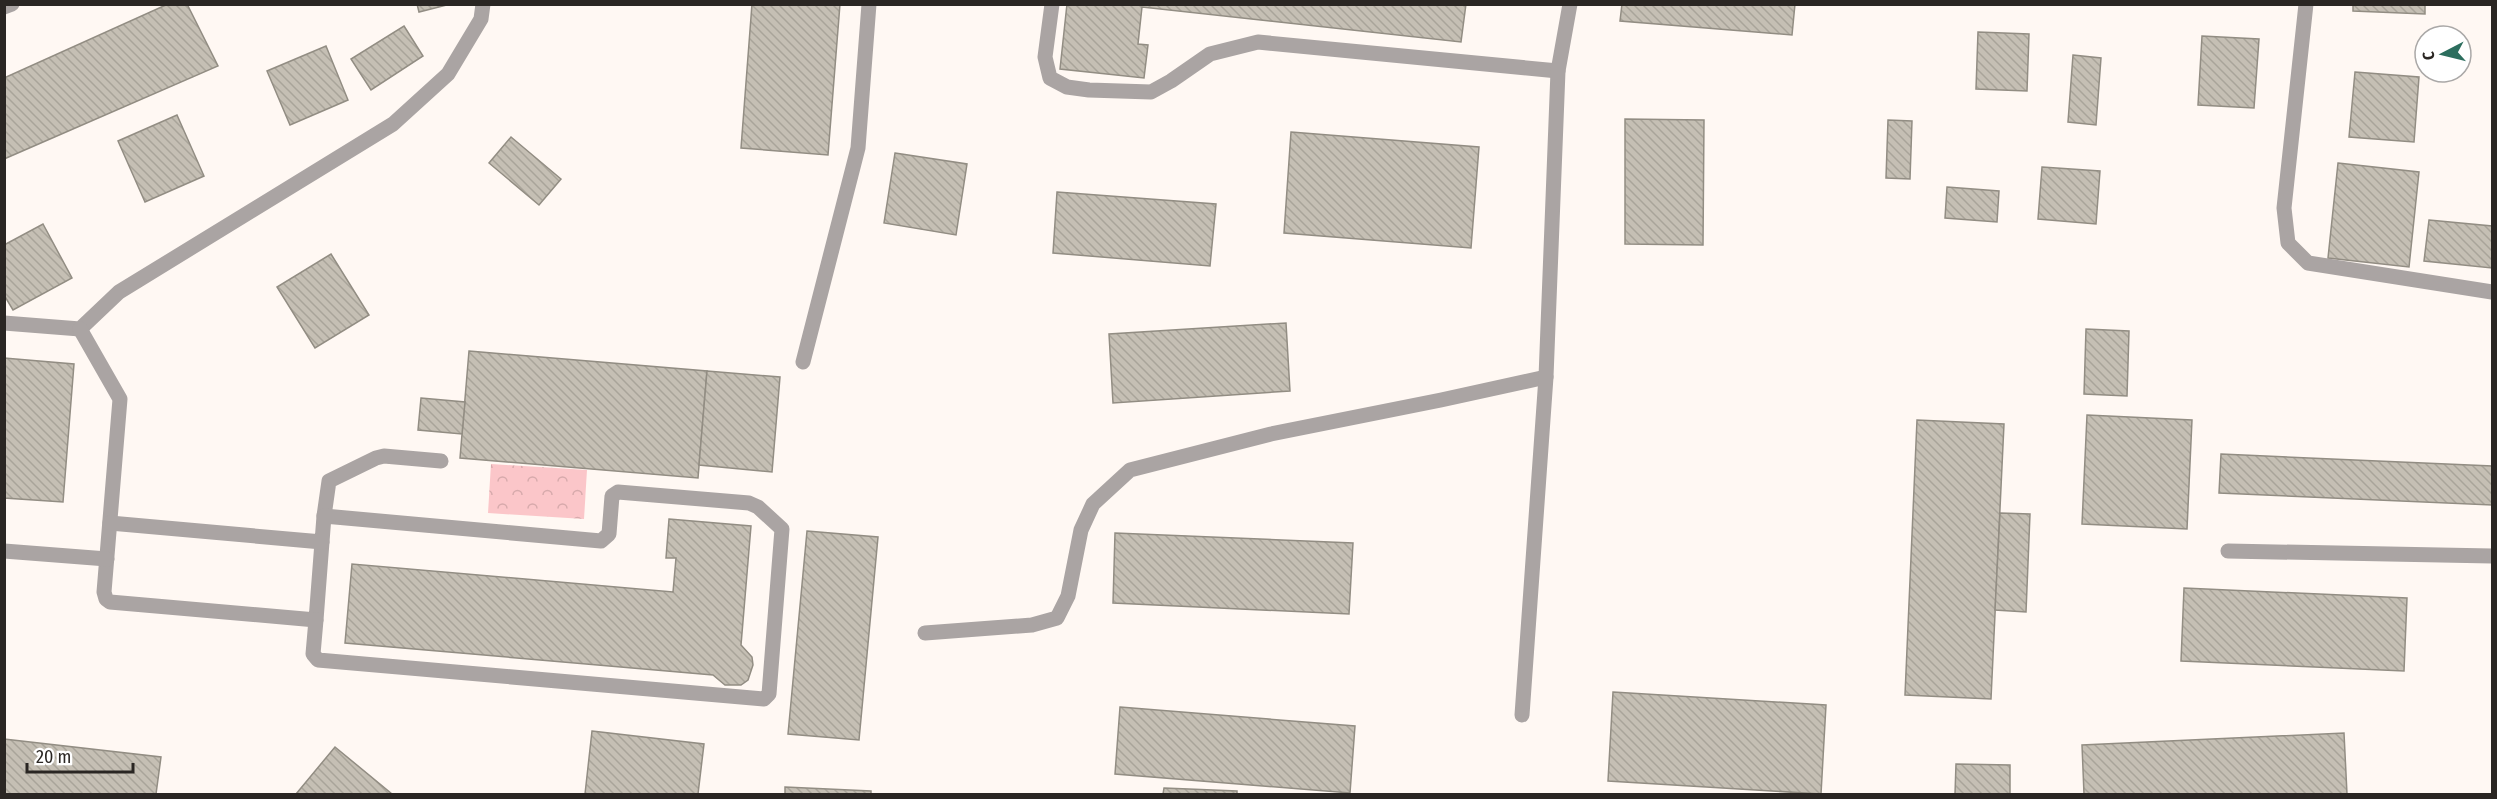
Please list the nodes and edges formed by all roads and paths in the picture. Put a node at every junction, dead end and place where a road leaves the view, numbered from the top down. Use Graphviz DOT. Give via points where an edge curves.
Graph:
graph roads {
  1 [pos="12,4"];
  2 [pos="483,4"];
  3 [pos="869,4"];
  4 [pos="1052,4"];
  5 [pos="1570,4"];
  6 [pos="2306,4"];
  7 [pos="4,7"];
  8 [pos="1558,71"];
  9 [pos="2493,292"];
  10 [pos="4,323"];
  11 [pos="80,328"];
  12 [pos="803,362"];
  13 [pos="1545,376"];
  14 [pos="441,461"];
  15 [pos="324,516"];
  16 [pos="110,523"];
  17 [pos="322,542"];
  18 [pos="4,551"];
  19 [pos="2228,551"];
  20 [pos="2493,556"];
  21 [pos="107,559"];
  22 [pos="316,620"];
  23 [pos="925,633"];
  24 [pos="1522,715"];
  1 -- 7 [label="street"];
  2 -- 11 [label="street" via="482,19 448,74 393,123 118,292"];
  3 -- 12 [label="street" via="858,148"];
  4 -- 8 [label="street" via="1045,57 1050,78 1066,87 1151,92 1210,54 1258,42"];
  5 -- 8 [label="street"];
  6 -- 9 [label="street" via="2284,208 2288,243 2308,263"];
  8 -- 13 [label="street"];
  10 -- 11 [label="street"];
  11 -- 16 [label="street" via="120,399"];
  13 -- 23 [label="street" via="1271,434 1131,470 1093,504 1081,530 1068,596 1057,618 1032,625"];
  13 -- 24 [label="street"];
  14 -- 15 [label="street" via="380,457 356,467 329,481"];
  15 -- 17 [label="street"];
  15 -- 22 [label="street" via="601,541 609,534 612,496 618,492 753,504 779,525 783,536 769,694 764,699 318,660 313,654"];
  16 -- 17 [label="street"];
  16 -- 21 [label="street"];
  17 -- 22 [label="street"];
  18 -- 21 [label="street"];
  19 -- 20 [label="street"];
  21 -- 22 [label="street" via="104,592 110,602"];
}
